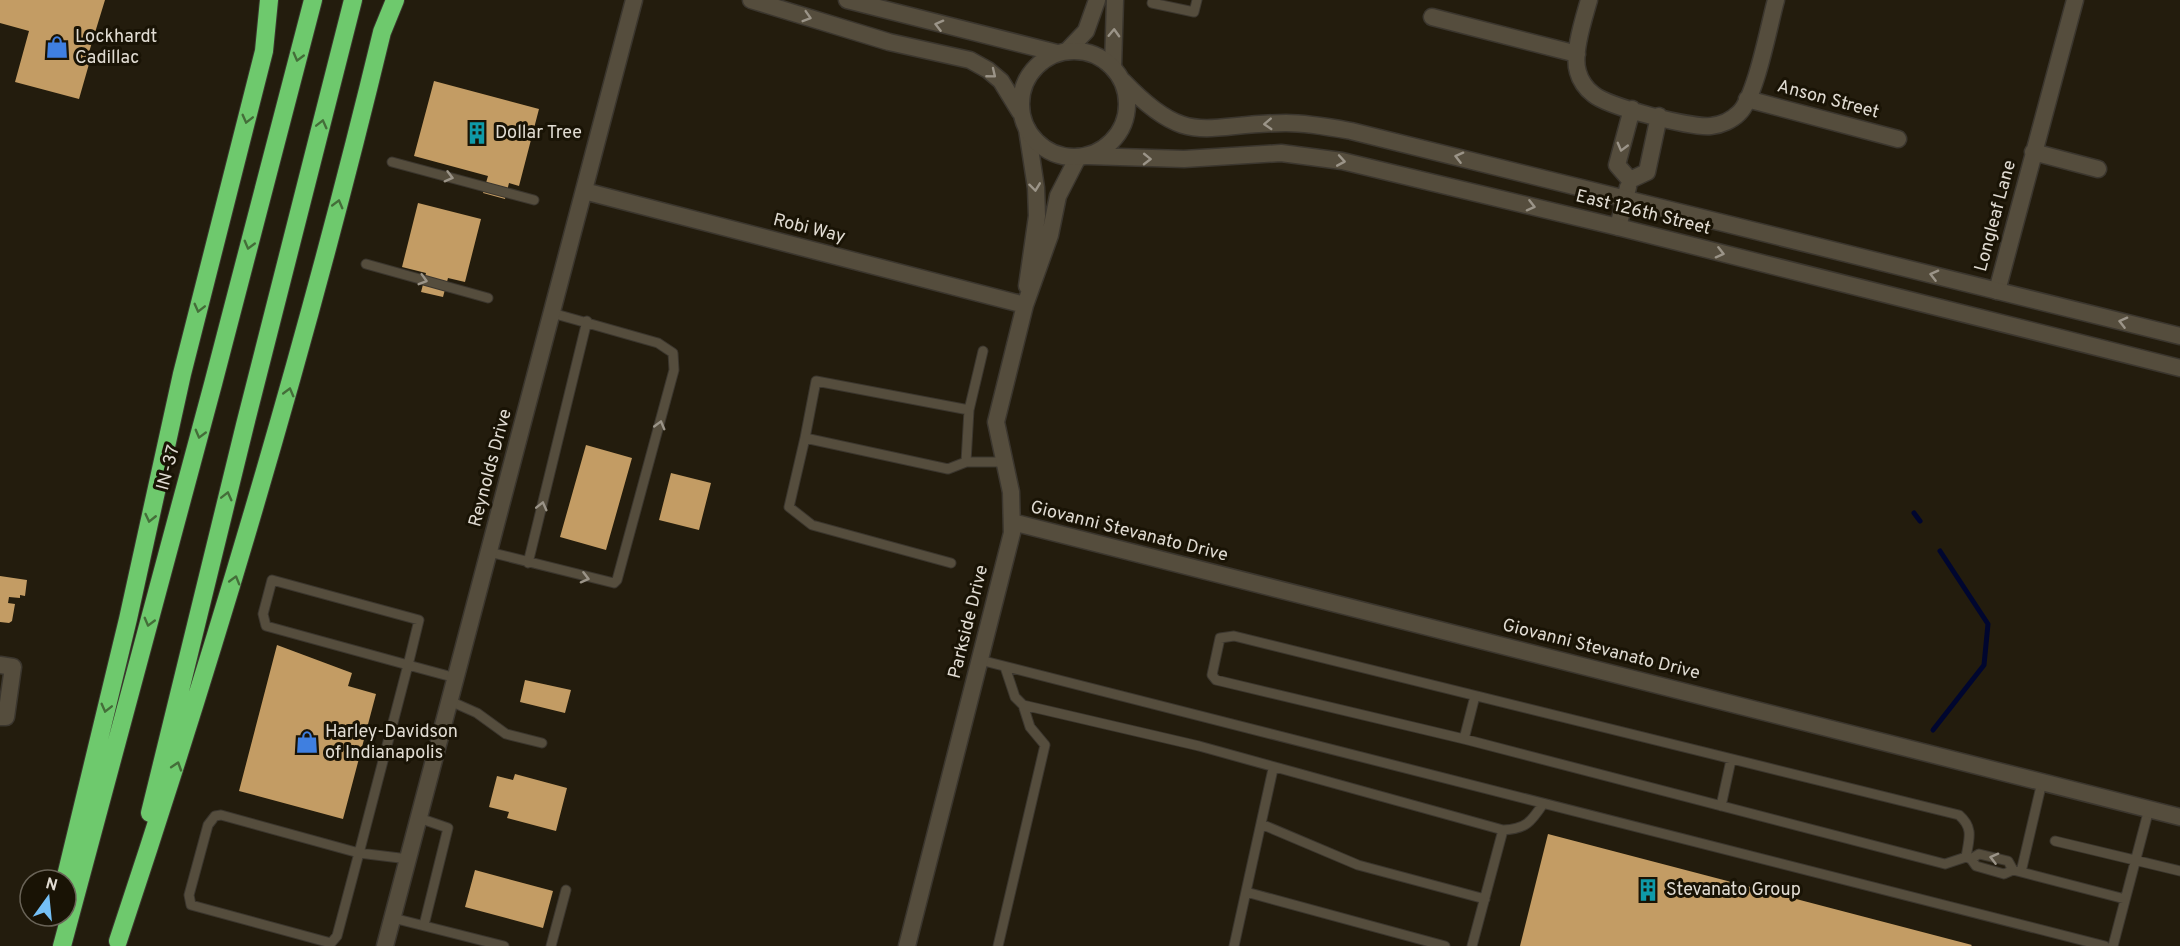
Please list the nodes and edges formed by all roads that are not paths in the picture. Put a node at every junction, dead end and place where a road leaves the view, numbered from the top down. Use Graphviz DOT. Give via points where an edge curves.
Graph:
graph roads {
  1 [pos="269,0"];
  2 [pos="313,0"];
  3 [pos="354,0"];
  4 [pos="395,0"];
  5 [pos="634,0"];
  6 [pos="751,0"];
  7 [pos="847,0"];
  8 [pos="1097,0"];
  9 [pos="1115,0"];
  10 [pos="1153,0"];
  11 [pos="1197,0"];
  12 [pos="1589,0"];
  13 [pos="1776,0"];
  14 [pos="2075,0"];
  15 [pos="1432,17"];
  16 [pos="1062,52"];
  17 [pos="1577,54"];
  18 [pos="1113,67"];
  19 [pos="1123,81"];
  20 [pos="1747,99"];
  21 [pos="1632,109"];
  22 [pos="1659,116"];
  23 [pos="1025,124"];
  24 [pos="1898,139"];
  25 [pos="2033,152"];
  26 [pos="1083,156"];
  27 [pos="392,162"];
  28 [pos="2097,169"];
  29 [pos="1630,180"];
  30 [pos="584,191"];
  31 [pos="1625,198"];
  32 [pos="534,200"];
  33 [pos="1618,227"];
  34 [pos="366,264"];
  35 [pos="1996,291"];
  36 [pos="488,298"];
  37 [pos="1026,305"];
  38 [pos="552,313"];
  39 [pos="587,321"];
  40 [pos="2180,336"];
  41 [pos="983,351"];
  42 [pos="2180,368"];
  43 [pos="969,410"];
  44 [pos="805,438"];
  45 [pos="966,462"];
  46 [pos="1003,462"];
  47 [pos="1012,522"];
  48 [pos="489,552"];
  49 [pos="528,563"];
  50 [pos="951,563"];
  51 [pos="980,660"];
  52 [pos="0,665"];
  53 [pos="408,665"];
  54 [pos="1005,667"];
  55 [pos="456,678"];
  56 [pos="1475,696"];
  57 [pos="450,701"];
  58 [pos="1023,705"];
  59 [pos="0,717"];
  60 [pos="1464,739"];
  61 [pos="542,743"];
  62 [pos="1731,760"];
  63 [pos="1273,769"];
  64 [pos="2042,782"];
  65 [pos="1543,804"];
  66 [pos="1721,806"];
  67 [pos="2149,809"];
  68 [pos="2180,817"];
  69 [pos="419,818"];
  70 [pos="1261,824"];
  71 [pos="1503,830"];
  72 [pos="2055,841"];
  73 [pos="359,853"];
  74 [pos="1968,858"];
  75 [pos="408,859"];
  76 [pos="2135,861"];
  77 [pos="67,868"];
  78 [pos="2017,871"];
  79 [pos="2180,872"];
  80 [pos="566,890"];
  81 [pos="1246,892"];
  82 [pos="1485,899"];
  83 [pos="2125,899"];
  84 [pos="393,918"];
  85 [pos="423,925"];
  86 [pos="57,928"];
  87 [pos="118,943"];
  88 [pos="54,946"];
  89 [pos="62,946"];
  90 [pos="386,946"];
  91 [pos="504,946"];
  92 [pos="551,946"];
  93 [pos="907,946"];
  94 [pos="998,946"];
  95 [pos="1234,946"];
  96 [pos="1445,946"];
  97 [pos="1473,946"];
  98 [pos="2105,946"];
  99 [pos="2113,946"];
  1 -- 77 [label="highway, one-way" via="264,51 182,374"];
  2 -- 89 [label="highway, IN-37, one-way"];
  87 -- 3 [label="highway, one-way"];
  87 -- 4 [label="highway, one-way" via="275,444 382,32"];
  5 -- 30 [label="street, Reynolds Drive"];
  6 -- 23 [label="street, one-way" via="979,64 1002,83"];
  16 -- 7 [label="street, one-way"];
  8 -- 16 [label="street" via="1086,31"];
  18 -- 9 [label="street, one-way"];
  10 -- 11 [label="lane" via="1152,3 1194,12"];
  12 -- 17 [label="street"];
  13 -- 20 [label="street"];
  14 -- 25 [label="street, Longleaf Lane"];
  15 -- 17 [label="street"];
  16 -- 18 [label="street" via="1092,53"];
  16 -- 23 [label="street" via="1037,65 1024,85 1021,108"];
  17 -- 21 [label="street" via="1577,70 1592,94"];
  18 -- 19 [label="street"];
  19 -- 26 [label="street" via="1128,104 1123,126 1109,145"];
  31 -- 19 [label="street, East 126th Street, one-way" via="1342,129 1288,123 1213,129 1187,127 1150,109"];
  20 -- 22 [label="street" via="1741,111 1721,125 1694,125"];
  20 -- 24 [label="street, Anson Street"];
  21 -- 22 [label="street"];
  21 -- 29 [label="street, one-way" via="1617,165"];
  22 -- 29 [label="street" via="1647,172"];
  23 -- 26 [label="street" via="1048,151"];
  23 -- 37 [label="street, Parkside Drive, one-way" via="1037,216"];
  25 -- 28 [label="street, Longleaf Lane"];
  25 -- 35 [label="street, Longleaf Lane"];
  26 -- 33 [label="street, East 126th Street, one-way" via="1151,160 1248,154 1312,156"];
  26 -- 37 [label="street, Parkside Drive" via="1058,196 1040,269"];
  27 -- 32 [label="lane, one-way"];
  29 -- 31 [label="street"];
  30 -- 37 [label="street, Robi Way"];
  30 -- 38 [label="street, Reynolds Drive"];
  31 -- 33 [label="street"];
  35 -- 31 [label="street, East 126th Street, one-way"];
  33 -- 42 [label="street, East 126th Street, one-way"];
  34 -- 36 [label="lane, one-way"];
  40 -- 35 [label="street, East 126th Street, one-way"];
  37 -- 46 [label="street, Parkside Drive" via="996,422"];
  38 -- 39 [label="lane"];
  38 -- 48 [label="street, Reynolds Drive"];
  49 -- 39 [label="lane, one-way"];
  49 -- 39 [label="lane, one-way" via="609,584 617,580 674,370 673,353 658,343"];
  41 -- 43 [label="lane"];
  43 -- 44 [label="lane" via="816,381"];
  43 -- 45 [label="lane"];
  44 -- 45 [label="lane" via="948,469"];
  44 -- 50 [label="lane" via="789,507 812,525"];
  45 -- 46 [label="lane"];
  46 -- 47 [label="street, Parkside Drive" via="1011,492"];
  47 -- 51 [label="street, Parkside Drive"];
  47 -- 64 [label="street, Giovanni Stevanato Drive"];
  48 -- 49 [label="lane"];
  48 -- 55 [label="street, Reynolds Drive"];
  51 -- 54 [label="lane"];
  51 -- 93 [label="street, Parkside Drive"];
  52 -- 59 [label="street" via="13,667 6,717"];
  53 -- 53 [label="lane" via="419,620 272,580 263,614 266,626"];
  53 -- 55 [label="lane"];
  53 -- 73 [label="lane"];
  54 -- 58 [label="lane" via="1015,697"];
  54 -- 65 [label="lane"];
  55 -- 57 [label="street, Reynolds Drive"];
  56 -- 60 [label="lane"];
  56 -- 60 [label="lane" via="1234,636 1220,638 1212,675 1216,680"];
  56 -- 62 [label="lane"];
  57 -- 61 [label="lane" via="477,713 506,734"];
  57 -- 69 [label="street, Reynolds Drive"];
  58 -- 63 [label="lane" via="1199,746"];
  58 -- 94 [label="lane" via="1030,727 1045,745"];
  60 -- 66 [label="lane"];
  62 -- 66 [label="lane"];
  62 -- 74 [label="lane" via="1959,815 1971,831"];
  63 -- 70 [label="lane"];
  63 -- 71 [label="lane"];
  64 -- 67 [label="street, Giovanni Stevanato Drive"];
  64 -- 78 [label="lane"];
  65 -- 71 [label="lane" via="1530,824"];
  65 -- 98 [label="lane"];
  66 -- 74 [label="lane" via="1945,864"];
  67 -- 68 [label="street, Giovanni Stevanato Drive"];
  67 -- 76 [label="lane"];
  69 -- 75 [label="street, Reynolds Drive"];
  69 -- 85 [label="lane" via="448,828"];
  70 -- 81 [label="lane"];
  70 -- 82 [label="lane" via="1358,865"];
  71 -- 82 [label="lane"];
  72 -- 76 [label="lane"];
  73 -- 73 [label="lane" via="337,936 331,943 195,907 190,900 208,825 215,816"];
  73 -- 75 [label="lane"];
  74 -- 78 [label="lane" via="1979,854 2008,861"];
  75 -- 84 [label="street, Reynolds Drive"];
  76 -- 79 [label="lane"];
  76 -- 83 [label="lane"];
  78 -- 83 [label="lane"];
  80 -- 92 [label="lane"];
  81 -- 95 [label="lane"];
  81 -- 96 [label="lane"];
  82 -- 97 [label="lane"];
  83 -- 99 [label="lane"];
  84 -- 85 [label="lane"];
  84 -- 90 [label="street, Reynolds Drive"];
  85 -- 91 [label="lane"];
  86 -- 88 [label="highway"];
}
